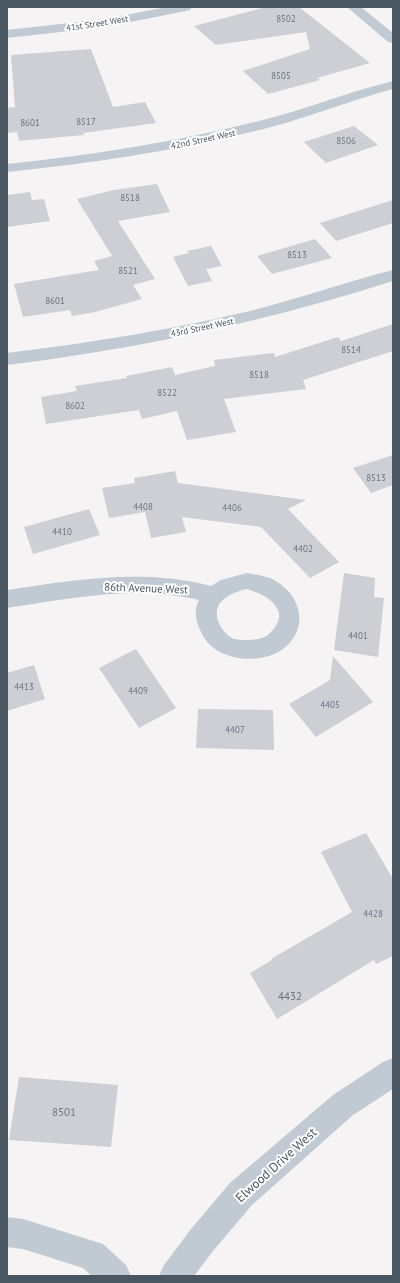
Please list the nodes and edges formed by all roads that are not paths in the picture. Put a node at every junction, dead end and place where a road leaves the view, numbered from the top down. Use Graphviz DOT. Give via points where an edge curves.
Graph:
graph roads {
  1 [pos="186,7"];
  2 [pos="353,7"];
  3 [pos="7,34"];
  4 [pos="393,39"];
  5 [pos="393,85"];
  6 [pos="7,168"];
  7 [pos="393,275"];
  8 [pos="7,358"];
  9 [pos="214,595"];
  10 [pos="7,599"];
  11 [pos="393,1072"];
  12 [pos="7,1232"];
  13 [pos="115,1276"];
  14 [pos="175,1276"];
  1 -- 3 [label="street, 41st Street West" via="98,24"];
  2 -- 4 [label="street"];
  5 -- 6 [label="street, 42nd Street West" via="292,117 204,139 92,159"];
  7 -- 8 [label="street, 43rd Street West" via="301,304 190,331 70,351"];
  9 -- 10 [label="street, 86th Avenue West" via="182,588 118,585 75,588"];
  11 -- 14 [label="street, Elwood Drive West" via="343,1105 241,1194"];
  12 -- 13 [label="street" via="23,1234 92,1255"];
}
